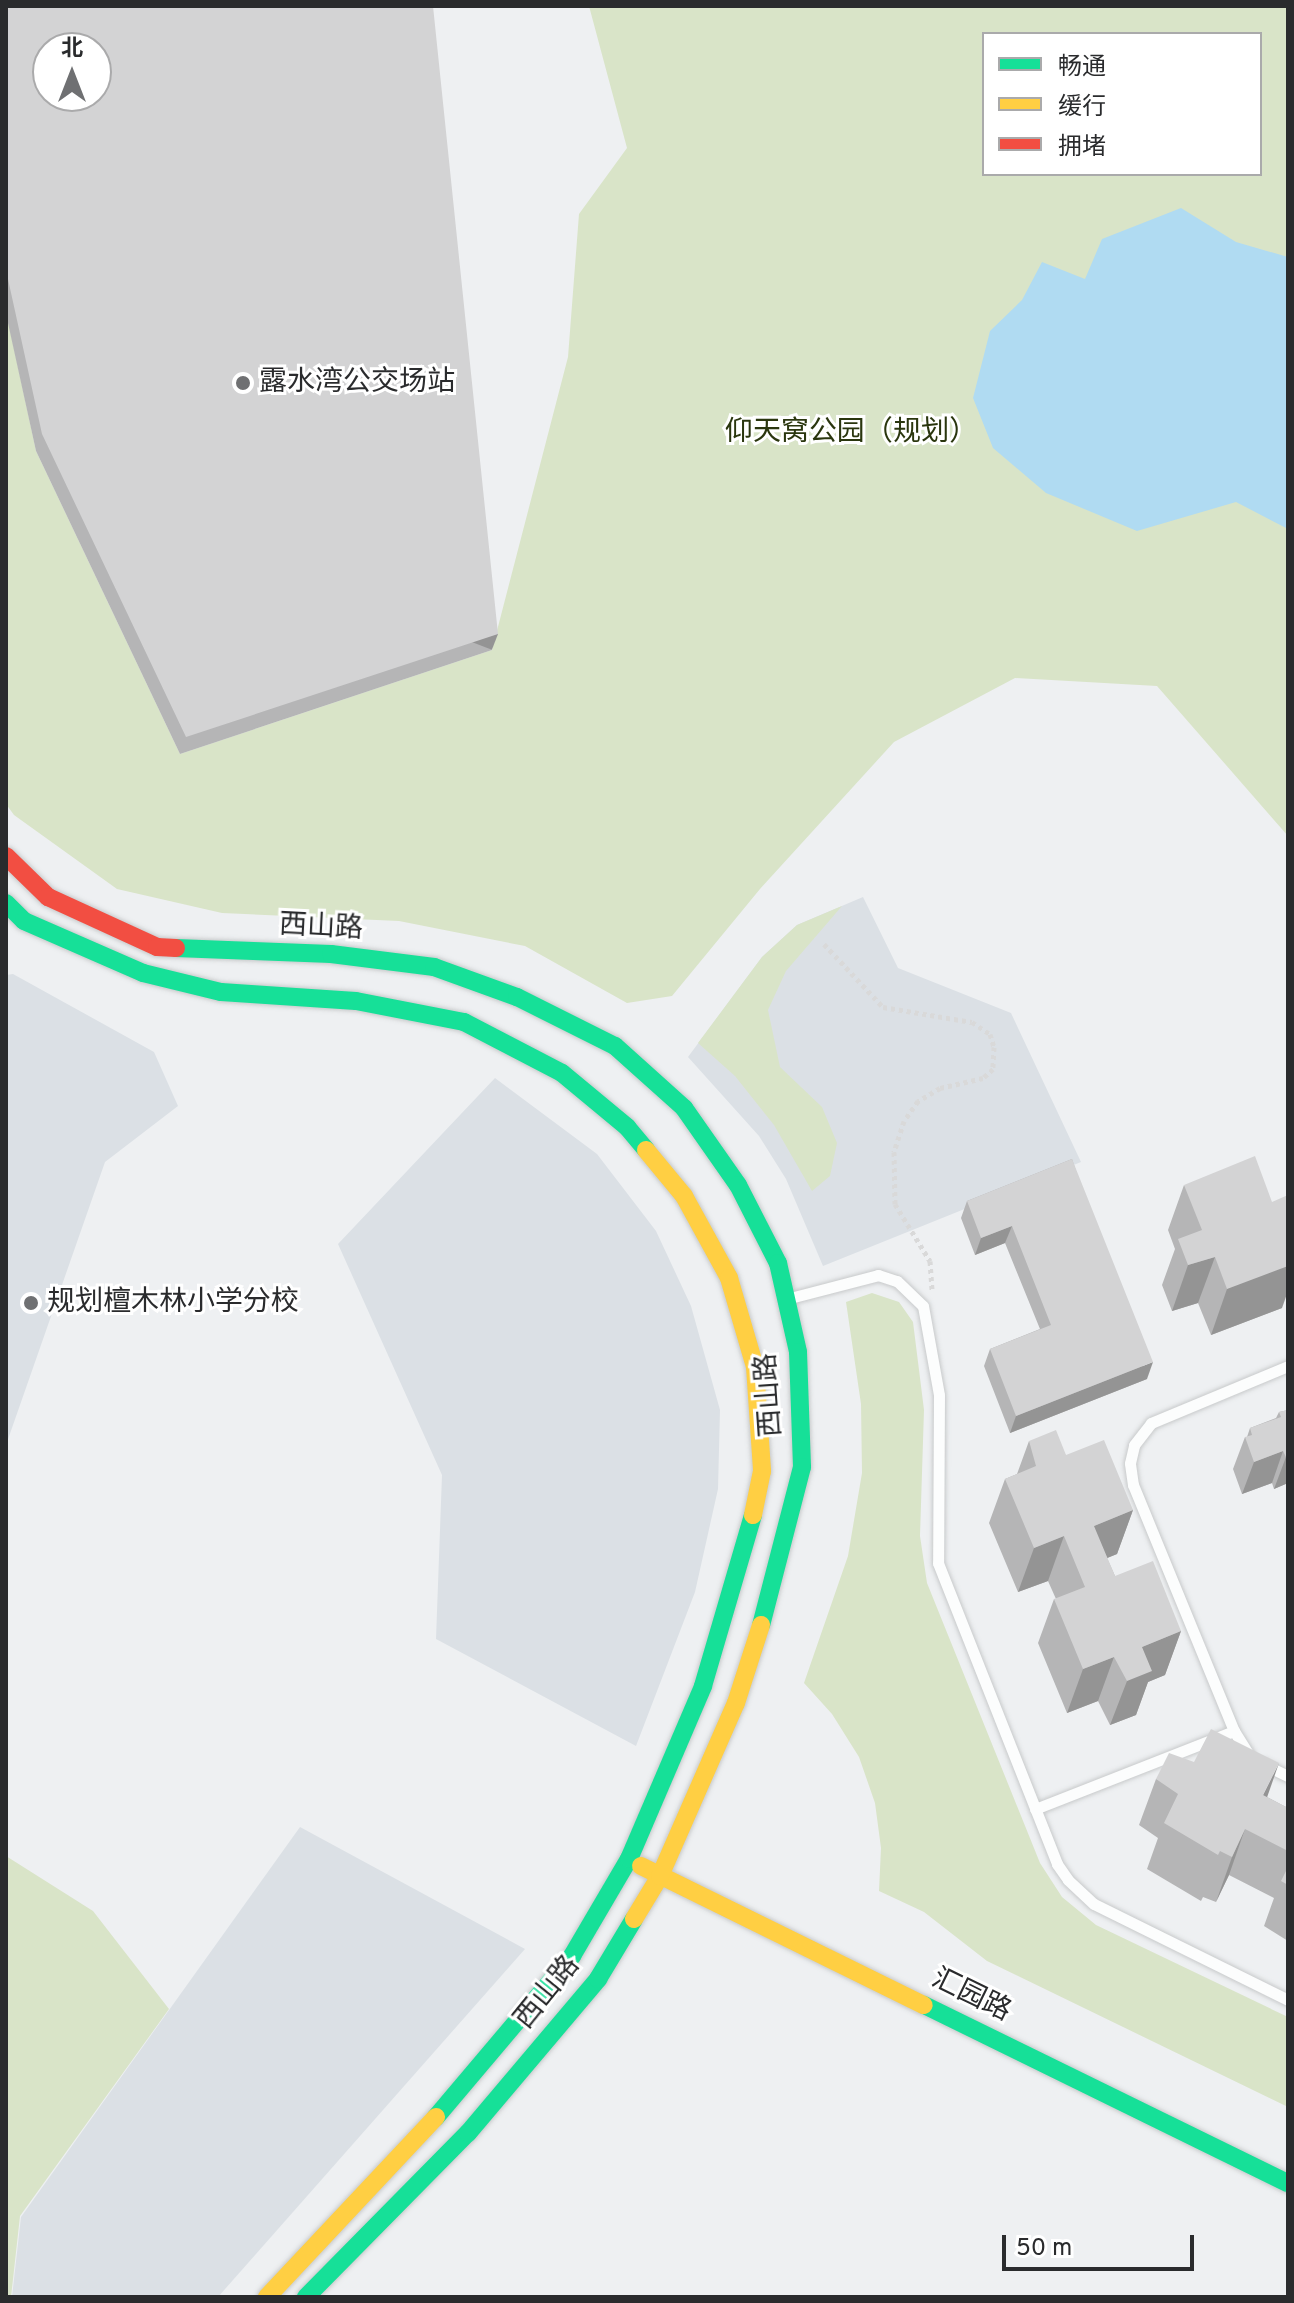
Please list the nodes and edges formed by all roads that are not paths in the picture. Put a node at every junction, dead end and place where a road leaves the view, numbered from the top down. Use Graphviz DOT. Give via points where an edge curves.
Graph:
graph roads {
  1 [pos="6,856"];
  2 [pos="6,903"];
  3 [pos="786,1299"];
  4 [pos="1288,1366"];
  5 [pos="1234,1731"];
  6 [pos="1288,1776"];
  7 [pos="1035,1809"];
  8 [pos="629,1859"];
  9 [pos="660,1876"];
  10 [pos="1288,2000"];
  11 [pos="1288,2183"];
  12 [pos="267,2297"];
  13 [pos="306,2297"];
  1 -- 3 [label="main road, 西山路" via="48,897 157,947 331,954 434,967 517,997 615,1046 684,1108 738,1185 778,1263"];
  2 -- 8 [label="main road, 西山路" via="24,921 143,973 221,992 356,1001 464,1022 562,1073 627,1127 684,1196 729,1278 755,1367 762,1471 744,1560 703,1686"];
  3 -- 7 [label="lane" via="878,1275 897,1281 923,1306 939,1395 938,1563"];
  3 -- 9 [label="main road, 西山路" via="798,1352 802,1467 780,1568 736,1703"];
  4 -- 5 [label="lane" via="1151,1423 1134,1445 1130,1463 1133,1485"];
  5 -- 6 [label="lane" via="1250,1756"];
  5 -- 7 [label="lane"];
  7 -- 10 [label="lane" via="1057,1864 1094,1904"];
  8 -- 9 [label="main road, 汇园路"];
  8 -- 12 [label="main road, 西山路" via="572,1956 447,2105"];
  9 -- 11 [label="main road, 汇园路"];
  9 -- 13 [label="main road, 西山路" via="588,1991 468,2133"];
}
